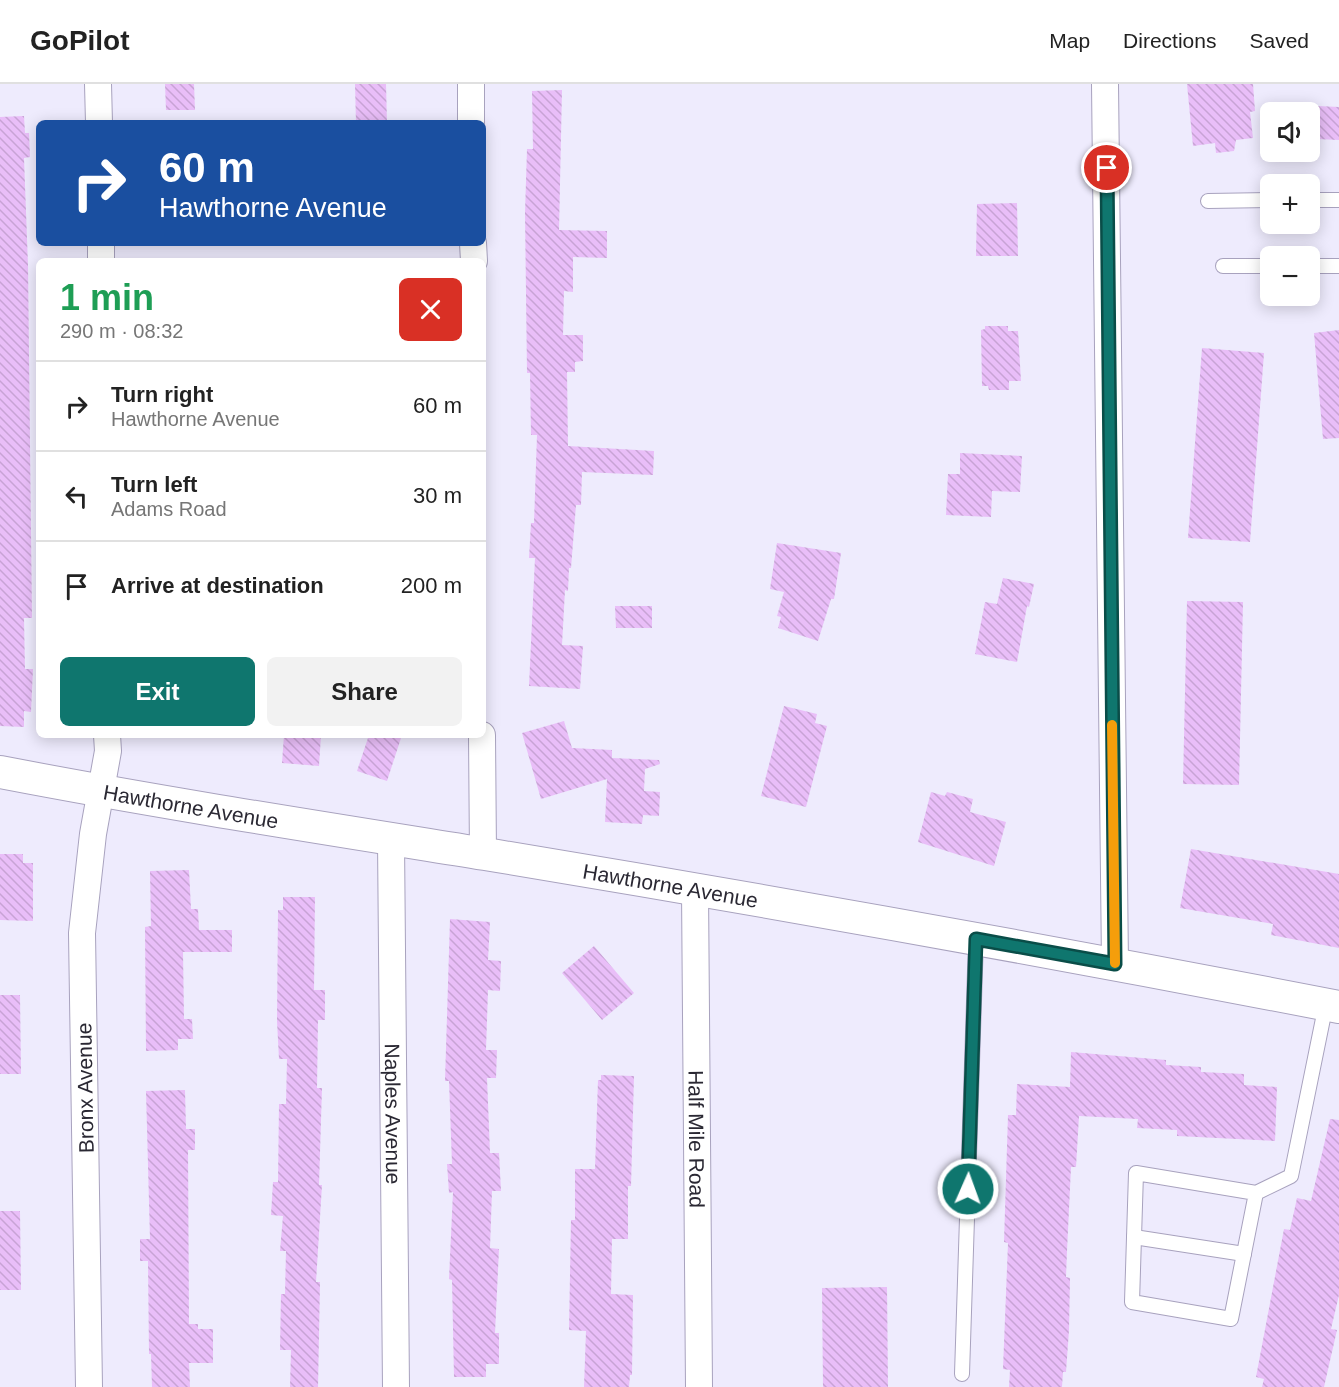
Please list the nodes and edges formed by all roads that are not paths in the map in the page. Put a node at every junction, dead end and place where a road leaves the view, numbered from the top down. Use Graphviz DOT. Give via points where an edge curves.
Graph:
graph roads {
  1 [pos="98,84"];
  2 [pos="471,84"];
  3 [pos="1105,84"];
  4 [pos="99,120"];
  5 [pos="471,120"];
  6 [pos="1260,200"];
  7 [pos="1320,200"];
  8 [pos="1339,200"];
  9 [pos="1208,201"];
  10 [pos="1223,266"];
  11 [pos="1260,266"];
  12 [pos="1320,266"];
  13 [pos="1339,266"];
  14 [pos="107,738"];
  15 [pos="482,738"];
  16 [pos="0,772"];
  17 [pos="100,791"];
  18 [pos="391,841"];
  19 [pos="483,854"];
  20 [pos="695,891"];
  21 [pos="976,939"];
  22 [pos="1115,964"];
  23 [pos="1333,1006"];
  24 [pos="1256,1193"];
  25 [pos="1134,1237"];
  26 [pos="1244,1254"];
  27 [pos="962,1374"];
  28 [pos="89,1387"];
  29 [pos="396,1387"];
  30 [pos="699,1387"];
  1 -- 4 [label="street"];
  2 -- 5 [label="street"];
  3 -- 22 [label="street"];
  6 -- 9 [label="lane"];
  7 -- 8 [label="lane"];
  10 -- 11 [label="lane"];
  12 -- 13 [label="lane"];
  14 -- 17 [label="street, Bronx Avenue"];
  15 -- 19 [label="street"];
  16 -- 17 [label="street, Hawthorne Avenue"];
  17 -- 18 [label="street, Hawthorne Avenue"];
  17 -- 28 [label="street, Bronx Avenue" via="82,933"];
  18 -- 19 [label="street, Hawthorne Avenue"];
  18 -- 29 [label="street, Naples Avenue"];
  19 -- 20 [label="street, Hawthorne Avenue"];
  20 -- 21 [label="street, Hawthorne Avenue"];
  20 -- 30 [label="street, Half Mile Road"];
  21 -- 22 [label="street, Hawthorne Avenue"];
  21 -- 27 [label="lane"];
  22 -- 23 [label="street, Hawthorne Avenue"];
  23 -- 24 [label="lane" via="1291,1176"];
  24 -- 25 [label="lane" via="1136,1173"];
  24 -- 26 [label="lane"];
  25 -- 26 [label="lane"];
  25 -- 26 [label="lane" via="1132,1302 1231,1319"];
}
